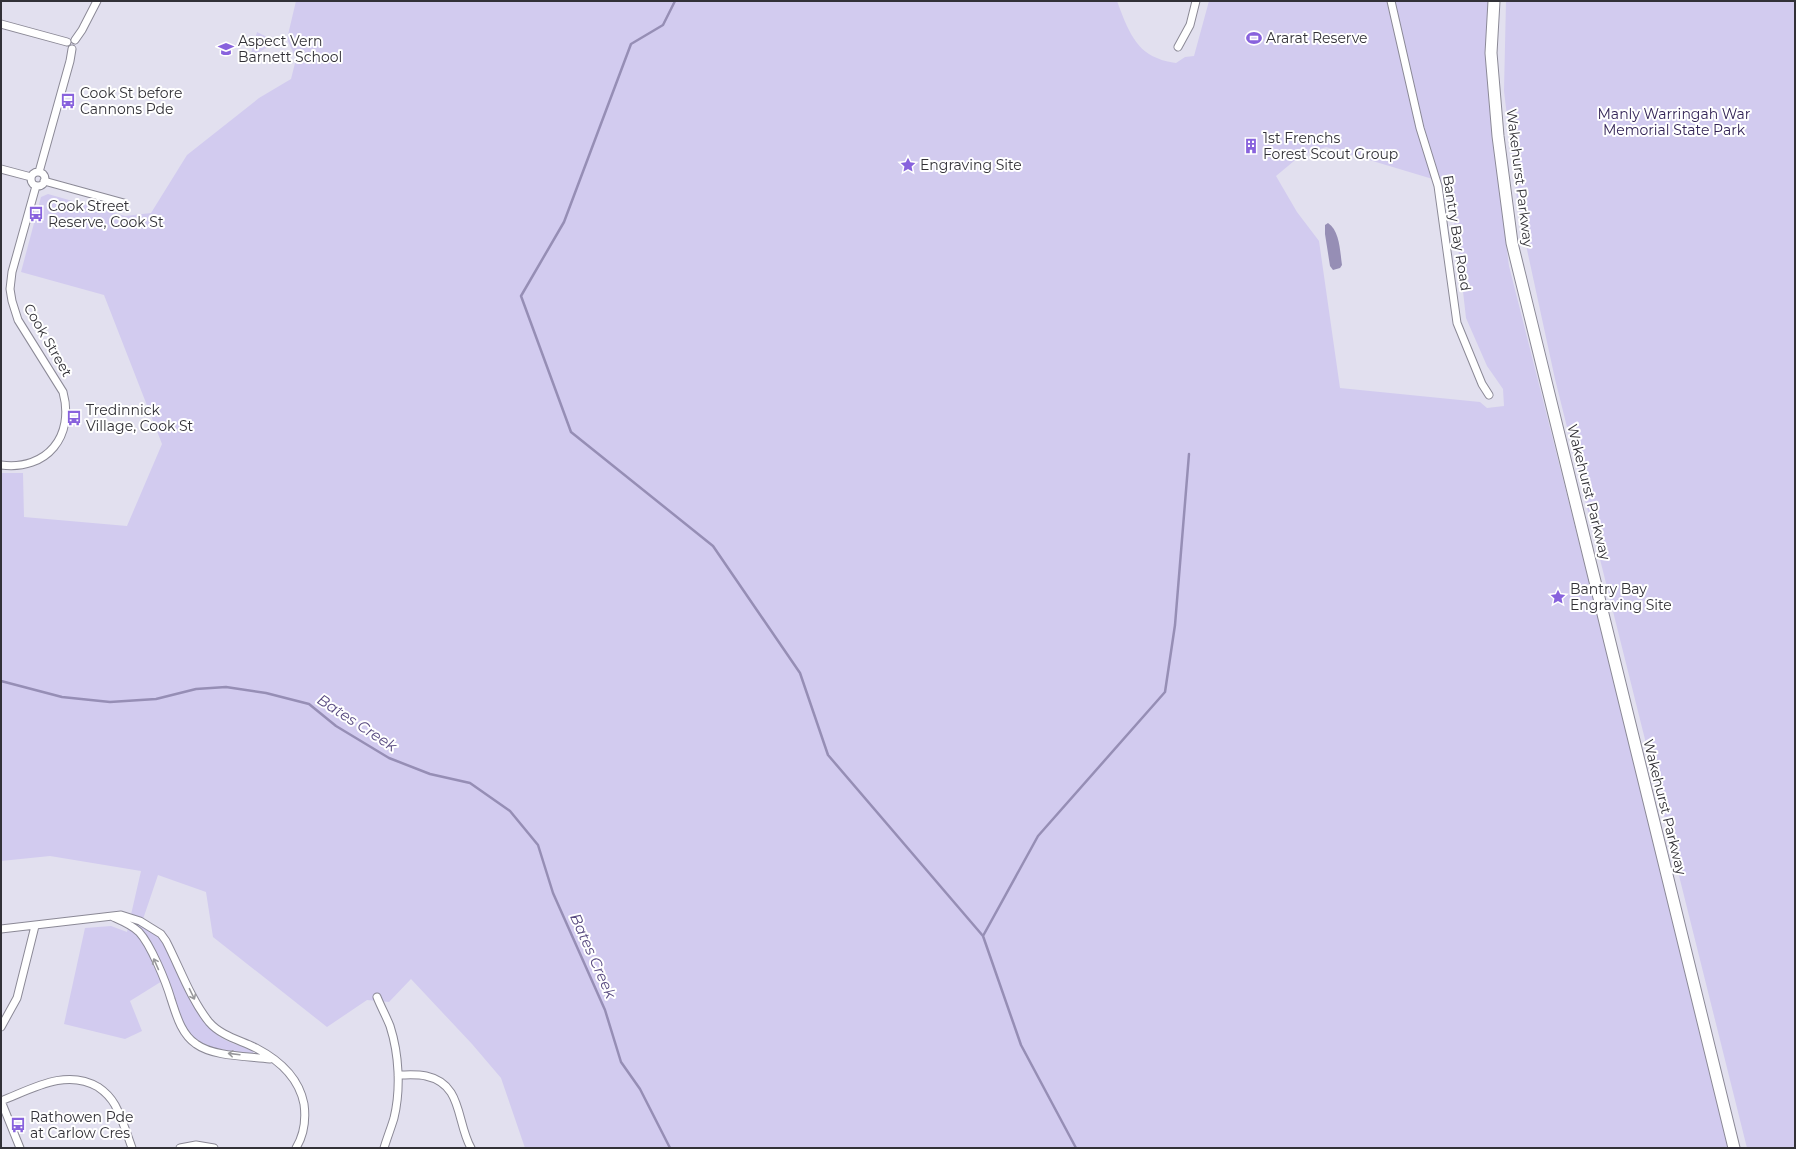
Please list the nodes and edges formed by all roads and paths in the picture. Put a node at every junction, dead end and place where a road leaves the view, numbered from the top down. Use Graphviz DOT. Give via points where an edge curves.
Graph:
graph roads {
  1 [pos="97,1"];
  2 [pos="1196,1"];
  3 [pos="1391,1"];
  4 [pos="1494,1"];
  5 [pos="1,24"];
  6 [pos="75,40"];
  7 [pos="67,42"];
  8 [pos="1178,47"];
  9 [pos="72,49"];
  10 [pos="1,169"];
  11 [pos="39,172"];
  12 [pos="31,177"];
  13 [pos="44,181"];
  14 [pos="36,186"];
  15 [pos="124,203"];
  16 [pos="1489,395"];
  17 [pos="1,465"];
  18 [pos="111,916"];
  19 [pos="35,926"];
  20 [pos="1,929"];
  21 [pos="377,997"];
  22 [pos="1,1027"];
  23 [pos="273,1059"];
  24 [pos="398,1074"];
  25 [pos="1,1101"];
  26 [pos="20,1148"];
  27 [pos="132,1148"];
  28 [pos="180,1148"];
  29 [pos="214,1148"];
  30 [pos="296,1148"];
  31 [pos="384,1148"];
  32 [pos="471,1148"];
  33 [pos="1734,1148"];
  1 -- 6 [label="street"];
  2 -- 8 [label="street" via="1190,25"];
  3 -- 16 [label="street, Bantry Bay Road" via="1420,128 1438,186 1457,323"];
  4 -- 33 [label="main road, Wakehurst Parkway" via="1491,53 1498,136 1512,243"];
  5 -- 7 [label="street"];
  6 -- 7 [label="street"];
  6 -- 9 [label="street" via="77,45"];
  7 -- 9 [label="street" via="68,47"];
  9 -- 11 [label="street"];
  10 -- 12 [label="street"];
  11 -- 12 [label="street"];
  11 -- 13 [label="street" via="44,176"];
  12 -- 14 [label="street" via="32,183"];
  13 -- 14 [label="street"];
  13 -- 15 [label="street"];
  14 -- 17 [label="street, Cook Street" via="12,272 10,290 18,320 63,392 67,415 64,431 46,455 26,465"];
  18 -- 19 [label="street"];
  18 -- 23 [label="street, one-way" via="121,915 140,921 161,934 208,1022 218,1031"];
  23 -- 18 [label="street, one-way" via="209,1051 196,1044 187,1035 178,1018 148,945 139,932"];
  19 -- 20 [label="street"];
  19 -- 22 [label="street" via="17,998"];
  21 -- 24 [label="street" via="390,1026"];
  23 -- 30 [label="street" via="289,1072 302,1094 305,1111 304,1130"];
  24 -- 31 [label="street" via="394,1118"];
  24 -- 32 [label="street" via="425,1075 443,1082 454,1096 463,1130"];
  25 -- 26 [label="street"];
  25 -- 27 [label="street" via="52,1081 70,1078 88,1082 104,1091 115,1104"];
  28 -- 29 [label="street" via="196,1145"];
}
